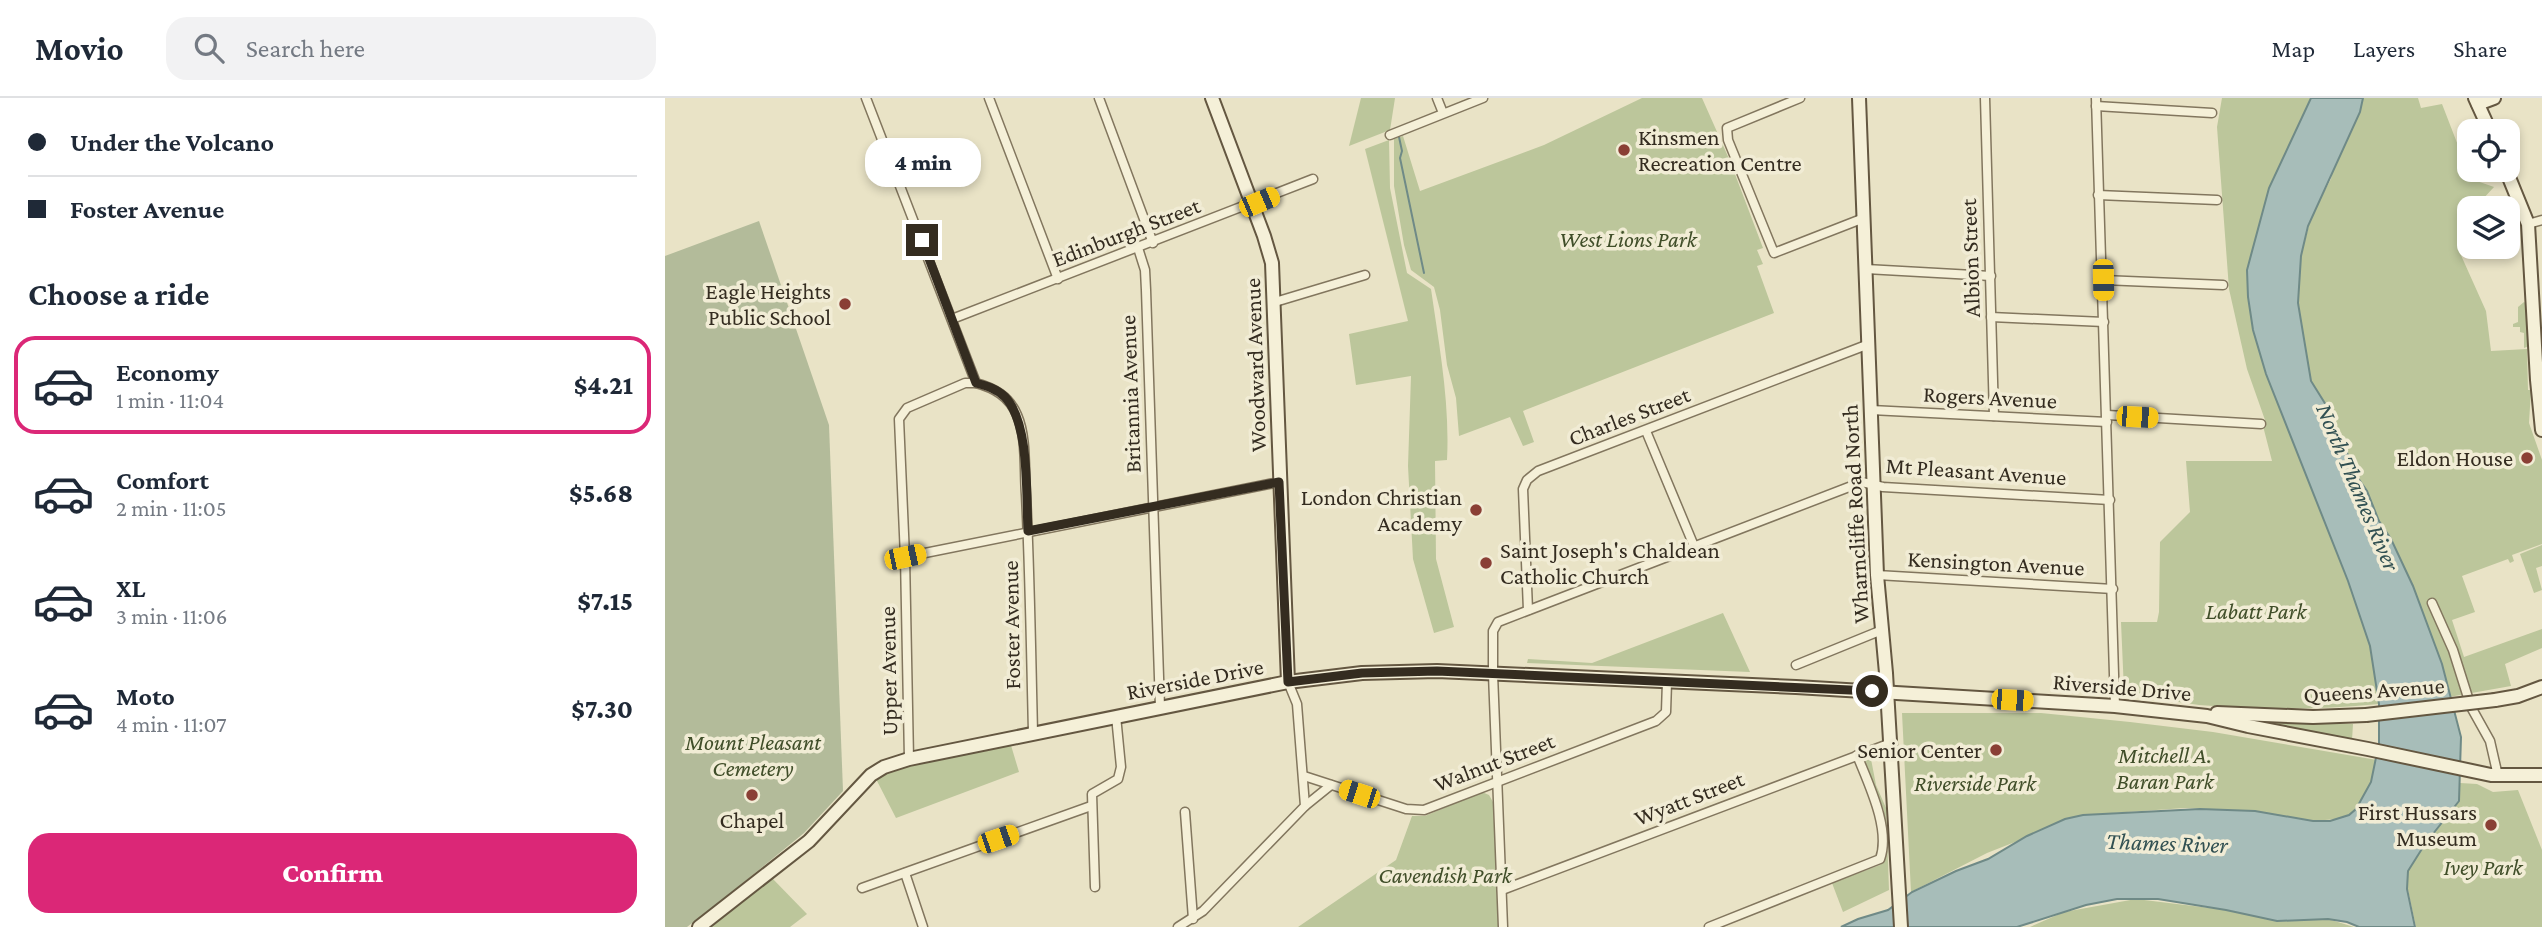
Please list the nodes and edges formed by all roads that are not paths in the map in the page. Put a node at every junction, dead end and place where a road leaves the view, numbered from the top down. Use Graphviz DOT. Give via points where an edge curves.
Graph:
graph roads {
  1 [pos="866,98"];
  2 [pos="989,98"];
  3 [pos="1099,98"];
  4 [pos="1212,98"];
  5 [pos="1437,98"];
  6 [pos="1483,98"];
  7 [pos="1800,98"];
  8 [pos="1860,98"];
  9 [pos="1985,98"];
  10 [pos="2494,98"];
  11 [pos="2477,101"];
  12 [pos="2096,102"];
  13 [pos="1443,113"];
  14 [pos="2212,113"];
  15 [pos="2485,119"];
  16 [pos="1390,135"];
  17 [pos="1313,179"];
  18 [pos="2511,182"];
  19 [pos="2098,195"];
  20 [pos="2217,201"];
  21 [pos="1252,205"];
  22 [pos="1864,218"];
  23 [pos="2542,220"];
  24 [pos="2528,224"];
  25 [pos="1153,243"];
  26 [pos="1138,248"];
  27 [pos="1866,269"];
  28 [pos="1364,275"];
  29 [pos="1991,276"];
  30 [pos="1058,279"];
  31 [pos="2103,280"];
  32 [pos="2223,285"];
  33 [pos="1275,302"];
  34 [pos="1991,317"];
  35 [pos="952,319"];
  36 [pos="2104,322"];
  37 [pos="1869,344"];
  38 [pos="2539,379"];
  39 [pos="976,383"];
  40 [pos="1871,410"];
  41 [pos="1994,416"];
  42 [pos="2107,419"];
  43 [pos="2261,424"];
  44 [pos="2542,430"];
  45 [pos="1646,431"];
  46 [pos="1279,482"];
  47 [pos="1873,484"];
  48 [pos="2110,500"];
  49 [pos="1153,506"];
  50 [pos="1028,531"];
  51 [pos="1694,546"];
  52 [pos="905,557"];
  53 [pos="1877,575"];
  54 [pos="2113,589"];
  55 [pos="2432,603"];
  56 [pos="1528,610"];
  57 [pos="1882,630"];
  58 [pos="1796,665"];
  59 [pos="1493,674"];
  60 [pos="1288,682"];
  61 [pos="1667,682"];
  62 [pos="2542,687"];
  63 [pos="1887,692"];
  64 [pos="2115,706"];
  65 [pos="1160,707"];
  66 [pos="1116,716"];
  67 [pos="2207,716"];
  68 [pos="1033,732"];
  69 [pos="1891,743"];
  70 [pos="1857,755"];
  71 [pos="909,759"];
  72 [pos="2542,775"];
  73 [pos="1304,776"];
  74 [pos="2498,776"];
  75 [pos="1496,780"];
  76 [pos="1331,785"];
  77 [pos="1091,806"];
  78 [pos="1305,806"];
  79 [pos="1185,812"];
  80 [pos="905,873"];
  81 [pos="1095,887"];
  82 [pos="862,888"];
  83 [pos="1501,890"];
  84 [pos="1193,919"];
  85 [pos="699,927"];
  86 [pos="923,927"];
  87 [pos="1178,927"];
  88 [pos="1503,927"];
  89 [pos="1709,927"];
  90 [pos="1901,927"];
  1 -- 35 [label="street"];
  2 -- 30 [label="street"];
  3 -- 25 [label="street"];
  4 -- 21 [label="main road, Woodward Avenue"];
  5 -- 13 [label="street"];
  6 -- 13 [label="street"];
  7 -- 22 [label="street" via="1727,128 1774,253"];
  8 -- 22 [label="main road, Wharncliffe Road North"];
  9 -- 29 [label="street, Albion Street"];
  10 -- 11 [label="main road"];
  11 -- 15 [label="main road"];
  12 -- 14 [label="street"];
  12 -- 19 [label="street"];
  13 -- 16 [label="street"];
  17 -- 21 [label="street, Edinburgh Street"];
  18 -- 24 [label="main road"];
  19 -- 20 [label="street"];
  19 -- 31 [label="street"];
  21 -- 25 [label="street, Edinburgh Street"];
  21 -- 33 [label="main road, Woodward Avenue" via="1272,263"];
  22 -- 27 [label="main road, Wharncliffe Road North"];
  23 -- 24 [label="street"];
  24 -- 38 [label="main road"];
  25 -- 26 [label="street, Edinburgh Street"];
  26 -- 30 [label="street, Edinburgh Street"];
  26 -- 49 [label="street, Britannia Avenue" via="1145,270"];
  27 -- 29 [label="street"];
  27 -- 37 [label="main road, Wharncliffe Road North"];
  28 -- 33 [label="street"];
  29 -- 34 [label="street, Albion Street"];
  30 -- 35 [label="street, Edinburgh Street"];
  31 -- 32 [label="street"];
  31 -- 36 [label="street"];
  33 -- 46 [label="main road, Woodward Avenue"];
  34 -- 36 [label="street"];
  34 -- 41 [label="street, Albion Street"];
  35 -- 39 [label="street"];
  36 -- 42 [label="street"];
  37 -- 40 [label="main road, Wharncliffe Road North"];
  37 -- 45 [label="street, Charles Street"];
  38 -- 44 [label="main road"];
  39 -- 50 [label="street, Foster Avenue" via="1005,397 1017,414 1023,436"];
  39 -- 52 [label="street, Upper Avenue" via="965,383 907,408 899,419"];
  40 -- 41 [label="street, Rogers Avenue"];
  40 -- 47 [label="main road, Wharncliffe Road North"];
  41 -- 42 [label="street, Rogers Avenue"];
  42 -- 43 [label="street, Rogers Avenue"];
  42 -- 48 [label="street"];
  45 -- 51 [label="street"];
  45 -- 56 [label="street, Charles Street" via="1538,471 1527,480 1523,489"];
  46 -- 49 [label="street"];
  46 -- 60 [label="main road, Woodward Avenue"];
  47 -- 48 [label="street, Mt Pleasant Avenue"];
  47 -- 51 [label="street, Mt Pleasant Avenue" via="1862,482 1835,491"];
  47 -- 53 [label="main road, Wharncliffe Road North"];
  48 -- 54 [label="street"];
  49 -- 50 [label="street"];
  49 -- 65 [label="street, Britannia Avenue"];
  50 -- 52 [label="street"];
  50 -- 68 [label="street, Foster Avenue"];
  51 -- 56 [label="street, Mt Pleasant Avenue"];
  52 -- 71 [label="street, Upper Avenue"];
  53 -- 54 [label="street, Kensington Avenue"];
  53 -- 57 [label="main road, Wharncliffe Road North"];
  54 -- 64 [label="street"];
  55 -- 74 [label="street" via="2471,707 2490,741"];
  56 -- 59 [label="street, Mt Pleasant Avenue" via="1498,622 1493,631"];
  57 -- 58 [label="street"];
  57 -- 63 [label="main road, Wharncliffe Road North"];
  59 -- 60 [label="main road, Riverside Drive" via="1365,673"];
  59 -- 61 [label="main road, Riverside Drive"];
  59 -- 75 [label="street"];
  60 -- 65 [label="main road, Riverside Drive"];
  60 -- 73 [label="street" via="1297,704"];
  61 -- 63 [label="main road, Riverside Drive"];
  61 -- 75 [label="street, Walnut Street" via="1666,712 1656,721"];
  62 -- 67 [label="main road, Queens Avenue, bridge" via="2495,700 2366,715"];
  63 -- 64 [label="main road, Riverside Drive"];
  63 -- 69 [label="main road, Wharncliffe Road North"];
  64 -- 67 [label="main road, Riverside Drive"];
  65 -- 66 [label="main road, Riverside Drive"];
  66 -- 68 [label="main road, Riverside Drive"];
  66 -- 77 [label="street" via="1118,779 1092,794"];
  67 -- 74 [label="main road, Riverside Drive"];
  68 -- 71 [label="main road, Riverside Drive"];
  69 -- 70 [label="street, Wyatt Street"];
  69 -- 90 [label="main road, Wharncliffe Road North"];
  70 -- 83 [label="street, Wyatt Street"];
  70 -- 89 [label="street" via="1880,813 1880,859"];
  71 -- 85 [label="main road, Riverside Drive" via="871,775 809,841"];
  72 -- 74 [label="main road, Riverside Drive"];
  73 -- 76 [label="street, Walnut Street"];
  73 -- 78 [label="street"];
  75 -- 76 [label="street, Walnut Street" via="1424,810 1406,809"];
  75 -- 83 [label="street"];
  76 -- 78 [label="street"];
  77 -- 80 [label="street"];
  77 -- 81 [label="street"];
  78 -- 84 [label="street"];
  79 -- 84 [label="street"];
  80 -- 82 [label="street"];
  80 -- 86 [label="street"];
  83 -- 88 [label="street"];
  84 -- 87 [label="street"];
}
